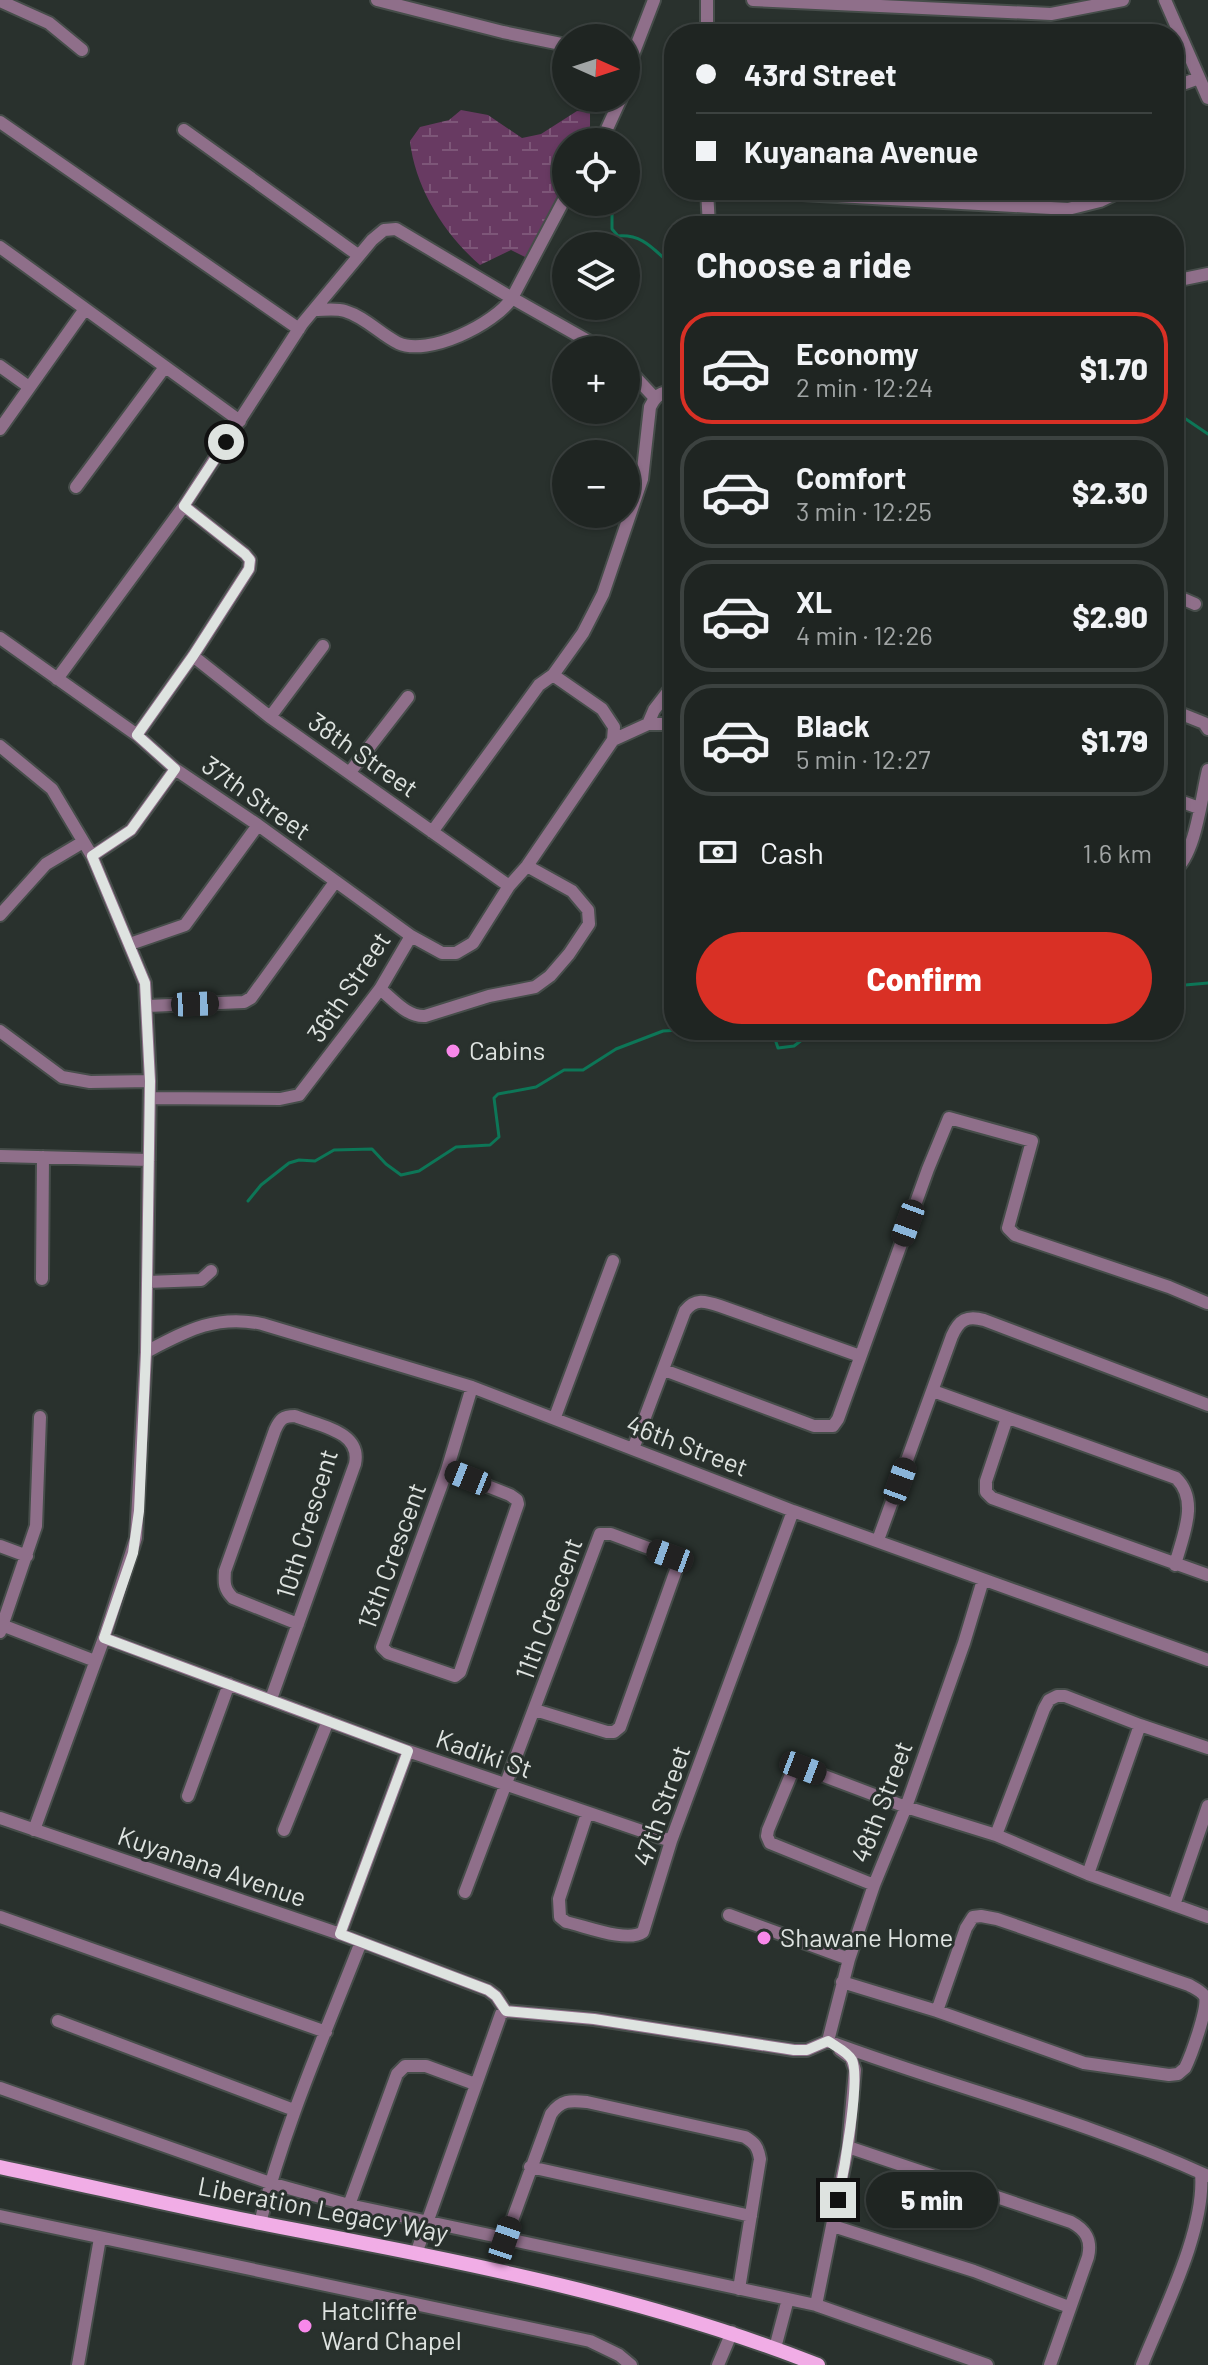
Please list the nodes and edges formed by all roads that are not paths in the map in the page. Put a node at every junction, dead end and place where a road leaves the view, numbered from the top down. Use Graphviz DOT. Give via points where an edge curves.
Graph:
graph roads {
  1 [pos="377,0"];
  2 [pos="654,0"];
  3 [pos="707,0"];
  4 [pos="753,0"];
  5 [pos="1123,0"];
  6 [pos="1165,0"];
  7 [pos="0,1"];
  8 [pos="391,1"];
  9 [pos="707,24"];
  10 [pos="1175,24"];
  11 [pos="640,32"];
  12 [pos="552,42"];
  13 [pos="1184,44"];
  14 [pos="82,50"];
  15 [pos="1199,78"];
  16 [pos="1184,83"];
  17 [pos="1208,98"];
  18 [pos="0,122"];
  19 [pos="184,130"];
  20 [pos="926,200"];
  21 [pos="1102,200"];
  22 [pos="555,216"];
  23 [pos="0,247"];
  24 [pos="358,255"];
  25 [pos="1208,274"];
  26 [pos="1184,279"];
  27 [pos="512,298"];
  28 [pos="85,309"];
  29 [pos="314,310"];
  30 [pos="299,329"];
  31 [pos="579,336"];
  32 [pos="0,366"];
  33 [pos="165,367"];
  34 [pos="640,382"];
  35 [pos="29,387"];
  36 [pos="664,392"];
  37 [pos="654,397"];
  38 [pos="240,421"];
  39 [pos="0,429"];
  40 [pos="76,487"];
  41 [pos="184,506"];
  42 [pos="1184,599"];
  43 [pos="1195,604"];
  44 [pos="0,638"];
  45 [pos="323,646"];
  46 [pos="193,656"];
  47 [pos="553,675"];
  48 [pos="57,679"];
  49 [pos="408,697"];
  50 [pos="664,697"];
  51 [pos="1184,715"];
  52 [pos="270,717"];
  53 [pos="648,724"];
  54 [pos="664,724"];
  55 [pos="1208,729"];
  56 [pos="137,735"];
  57 [pos="613,740"];
  58 [pos="0,746"];
  59 [pos="175,769"];
  60 [pos="1208,770"];
  61 [pos="350,772"];
  62 [pos="1184,803"];
  63 [pos="1199,808"];
  64 [pos="258,825"];
  65 [pos="432,832"];
  66 [pos="83,842"];
  67 [pos="92,856"];
  68 [pos="1184,861"];
  69 [pos="527,866"];
  70 [pos="335,882"];
  71 [pos="509,886"];
  72 [pos="0,915"];
  73 [pos="411,936"];
  74 [pos="130,944"];
  75 [pos="380,989"];
  76 [pos="147,1006"];
  77 [pos="0,1031"];
  78 [pos="150,1081"];
  79 [pos="150,1098"];
  80 [pos="0,1156"];
  81 [pos="43,1157"];
  82 [pos="149,1160"];
  83 [pos="613,1261"];
  84 [pos="211,1271"];
  85 [pos="42,1279"];
  86 [pos="147,1282"];
  87 [pos="1207,1303"];
  88 [pos="146,1352"];
  89 [pos="860,1356"];
  90 [pos="664,1370"];
  91 [pos="472,1387"];
  92 [pos="933,1391"];
  93 [pos="1208,1405"];
  94 [pos="40,1417"];
  95 [pos="555,1417"];
  96 [pos="1007,1418"];
  97 [pos="633,1449"];
  98 [pos="447,1470"];
  99 [pos="793,1511"];
  100 [pos="878,1540"];
  101 [pos="0,1546"];
  102 [pos="27,1556"];
  103 [pos="1175,1565"];
  104 [pos="1208,1575"];
  105 [pos="983,1580"];
  106 [pos="298,1624"];
  107 [pos="1,1628"];
  108 [pos="104,1638"];
  109 [pos="1208,1660"];
  110 [pos="95,1661"];
  111 [pos="229,1684"];
  112 [pos="271,1699"];
  113 [pos="535,1710"];
  114 [pos="328,1721"];
  115 [pos="1140,1725"];
  116 [pos="1208,1748"];
  117 [pos="408,1751"];
  118 [pos="505,1785"];
  119 [pos="188,1796"];
  120 [pos="1208,1806"];
  121 [pos="906,1807"];
  122 [pos="587,1814"];
  123 [pos="0,1818"];
  124 [pos="34,1830"];
  125 [pos="284,1830"];
  126 [pos="996,1835"];
  127 [pos="671,1841"];
  128 [pos="1088,1874"];
  129 [pos="874,1885"];
  130 [pos="465,1892"];
  131 [pos="1174,1905"];
  132 [pos="729,1915"];
  133 [pos="0,1917"];
  134 [pos="1208,1917"];
  135 [pos="340,1934"];
  136 [pos="361,1942"];
  137 [pos="849,1959"];
  138 [pos="842,1982"];
  139 [pos="506,2011"];
  140 [pos="937,2011"];
  141 [pos="58,2021"];
  142 [pos="326,2032"];
  143 [pos="828,2041"];
  144 [pos="475,2084"];
  145 [pos="0,2088"];
  146 [pos="294,2110"];
  147 [pos="848,2147"];
  148 [pos="0,2167"];
  149 [pos="530,2167"];
  150 [pos="1204,2175"];
  151 [pos="270,2183"];
  152 [pos="349,2205"];
  153 [pos="0,2216"];
  154 [pos="751,2216"];
  155 [pos="260,2223"];
  156 [pos="426,2223"];
  157 [pos="833,2226"];
  158 [pos="100,2238"];
  159 [pos="505,2240"];
  160 [pos="417,2251"];
  161 [pos="739,2289"];
  162 [pos="788,2299"];
  163 [pos="816,2305"];
  164 [pos="1069,2307"];
  165 [pos="732,2332"];
  166 [pos="775,2348"];
  167 [pos="78,2365"];
  168 [pos="631,2365"];
  169 [pos="718,2365"];
  170 [pos="818,2365"];
  171 [pos="987,2365"];
  172 [pos="1050,2365"];
  173 [pos="1142,2365"];
  1 -- 8 [label="street"];
  2 -- 11 [label="street"];
  3 -- 9 [label="street"];
  4 -- 5 [label="street" via="1051,14"];
  6 -- 10 [label="street"];
  7 -- 14 [label="street" via="49,23"];
  8 -- 12 [label="street"];
  13 -- 15 [label="street"];
  15 -- 16 [label="street"];
  15 -- 17 [label="street"];
  18 -- 30 [label="street"];
  19 -- 24 [label="street"];
  20 -- 21 [label="street" via="1068,209"];
  22 -- 27 [label="street"];
  23 -- 28 [label="street"];
  24 -- 27 [label="street" via="384,230 396,229"];
  24 -- 29 [label="street"];
  25 -- 26 [label="street"];
  27 -- 29 [label="street" via="467,333 418,346 400,344 346,311"];
  27 -- 31 [label="street"];
  28 -- 33 [label="street"];
  28 -- 35 [label="street"];
  29 -- 30 [label="street"];
  30 -- 38 [label="street"];
  32 -- 35 [label="street"];
  33 -- 38 [label="street"];
  33 -- 40 [label="street"];
  34 -- 37 [label="street"];
  35 -- 39 [label="street"];
  36 -- 37 [label="street"];
  37 -- 47 [label="street" via="642,479 603,594"];
  38 -- 41 [label="street"];
  41 -- 46 [label="street" via="250,560"];
  41 -- 48 [label="street"];
  42 -- 43 [label="street"];
  44 -- 48 [label="street, 37th Street"];
  45 -- 52 [label="street"];
  46 -- 52 [label="street, 38th Street"];
  46 -- 56 [label="street"];
  47 -- 57 [label="street" via="602,709 614,727"];
  47 -- 65 [label="street" via="539,685"];
  48 -- 56 [label="street, 37th Street"];
  49 -- 61 [label="street"];
  50 -- 53 [label="street"];
  51 -- 55 [label="street"];
  52 -- 61 [label="street, 38th Street"];
  53 -- 54 [label="street"];
  53 -- 57 [label="street"];
  56 -- 59 [label="street, 37th Street"];
  57 -- 69 [label="street, 36th Street"];
  58 -- 66 [label="street" via="52,789"];
  59 -- 64 [label="street, 37th Street"];
  59 -- 67 [label="street" via="131,830"];
  60 -- 63 [label="street"];
  61 -- 65 [label="street, 38th Street"];
  62 -- 63 [label="street"];
  63 -- 68 [label="street"];
  64 -- 70 [label="street, 37th Street"];
  64 -- 74 [label="street" via="185,925"];
  65 -- 71 [label="street, 38th Street"];
  66 -- 67 [label="street"];
  66 -- 72 [label="street" via="46,864"];
  67 -- 74 [label="street"];
  69 -- 71 [label="street, 36th Street"];
  69 -- 75 [label="street" via="572,891 588,910 589,924 550,976 535,987 425,1016 407,1012"];
  70 -- 73 [label="street, 37th Street"];
  70 -- 76 [label="street" via="251,998"];
  71 -- 73 [label="street, 36th Street" via="466,950 442,953"];
  73 -- 75 [label="street, 36th Street"];
  74 -- 76 [label="street" via="145,983"];
  75 -- 79 [label="street, 36th Street" via="299,1095"];
  76 -- 78 [label="street"];
  77 -- 78 [label="street" via="62,1077"];
  78 -- 79 [label="street"];
  79 -- 82 [label="street"];
  80 -- 81 [label="street"];
  81 -- 82 [label="street"];
  81 -- 85 [label="street"];
  82 -- 86 [label="street"];
  83 -- 95 [label="street"];
  84 -- 86 [label="street" via="201,1280"];
  86 -- 88 [label="street"];
  87 -- 89 [label="street" via="1015,1235 1008,1228 1032,1141 949,1118"];
  88 -- 91 [label="street, 46th Street" via="185,1332 239,1320"];
  88 -- 108 [label="street" via="136,1538"];
  89 -- 90 [label="street" via="700,1301 685,1311"];
  89 -- 90 [label="street" via="833,1426 814,1426"];
  90 -- 97 [label="street"];
  91 -- 95 [label="street, 46th Street"];
  91 -- 98 [label="street, 13th Crescent"];
  92 -- 93 [label="street" via="957,1326 974,1317"];
  92 -- 96 [label="street"];
  92 -- 100 [label="street"];
  94 -- 102 [label="street" via="39,1510"];
  95 -- 97 [label="street, 46th Street"];
  96 -- 103 [label="street" via="1176,1478 1189,1495 1189,1506"];
  96 -- 103 [label="street" via="986,1481 992,1498"];
  97 -- 99 [label="street, 46th Street"];
  98 -- 98 [label="street, 13th Crescent" via="382,1647 455,1676 518,1504 510,1495"];
  99 -- 100 [label="street, 46th Street"];
  99 -- 127 [label="street, 47th Street"];
  100 -- 105 [label="street, 46th Street"];
  101 -- 102 [label="street"];
  102 -- 107 [label="street"];
  103 -- 104 [label="street"];
  105 -- 109 [label="street, 46th Street"];
  105 -- 121 [label="street, 48th Street"];
  106 -- 106 [label="street, 10th Crescent" via="357,1453 348,1437 285,1416 275,1430 224,1580 233,1598"];
  106 -- 112 [label="street, 10th Crescent"];
  107 -- 110 [label="street"];
  108 -- 110 [label="street"];
  108 -- 111 [label="street, Kadiki St"];
  110 -- 124 [label="street"];
  111 -- 112 [label="street, Kadiki St"];
  111 -- 119 [label="street"];
  112 -- 114 [label="street, Kadiki St"];
  113 -- 113 [label="street, 11th Crescent" via="600,1534 670,1556 676,1570 620,1727 607,1732"];
  113 -- 118 [label="street, 11th Crescent"];
  114 -- 117 [label="street, Kadiki St"];
  114 -- 125 [label="street"];
  115 -- 116 [label="street"];
  115 -- 126 [label="street" via="1065,1696 1049,1700"];
  115 -- 128 [label="street"];
  117 -- 118 [label="street, Kadiki St"];
  117 -- 135 [label="street"];
  118 -- 122 [label="street, Kadiki St"];
  118 -- 130 [label="street, 11th Crescent"];
  120 -- 131 [label="street"];
  121 -- 126 [label="street"];
  121 -- 129 [label="street, 48th Street"];
  121 -- 129 [label="street" via="799,1767 778,1803 767,1836 770,1843"];
  122 -- 127 [label="street, Kadiki St"];
  122 -- 127 [label="street, 47th Street" via="559,1899 560,1917 566,1922 623,1936 643,1932"];
  123 -- 124 [label="street, Kuyanana Avenue"];
  124 -- 135 [label="street, Kuyanana Avenue"];
  126 -- 128 [label="street"];
  128 -- 131 [label="street"];
  129 -- 137 [label="street, 48th Street"];
  131 -- 134 [label="street"];
  132 -- 137 [label="street"];
  133 -- 142 [label="street"];
  135 -- 136 [label="street, Kuyanana Avenue"];
  136 -- 139 [label="street, Kuyanana Avenue" via="488,1990"];
  136 -- 142 [label="street"];
  137 -- 138 [label="street, 48th Street"];
  138 -- 140 [label="street"];
  138 -- 143 [label="street, 48th Street"];
  139 -- 143 [label="street" via="794,2050"];
  139 -- 144 [label="street"];
  140 -- 140 [label="street" via="1084,2063 1169,2075 1185,2068 1206,2008 1205,1997 1189,1985 981,1916 973,1917 966,1928"];
  141 -- 146 [label="street"];
  142 -- 146 [label="street"];
  143 -- 147 [label="street" via="851,2058 855,2070"];
  143 -- 150 [label="street" via="1047,2114"];
  144 -- 152 [label="street" via="426,2066 405,2066 397,2074"];
  144 -- 156 [label="street"];
  145 -- 151 [label="street"];
  146 -- 151 [label="street"];
  147 -- 157 [label="street"];
  147 -- 164 [label="street" via="1080,2227 1087,2233 1090,2250"];
  148 -- 155 [label="main road, Liberation Legacy Way"];
  149 -- 154 [label="street"];
  149 -- 154 [label="street" via="551,2114 566,2100 745,2137 754,2142 760,2159"];
  149 -- 159 [label="street"];
  150 -- 173 [label="street" via="1193,2234"];
  151 -- 152 [label="street"];
  151 -- 155 [label="street"];
  152 -- 156 [label="street"];
  153 -- 158 [label="street"];
  154 -- 161 [label="street"];
  155 -- 160 [label="main road, Liberation Legacy Way"];
  156 -- 159 [label="street"];
  156 -- 160 [label="street"];
  157 -- 163 [label="street"];
  157 -- 164 [label="street"];
  158 -- 167 [label="street"];
  158 -- 168 [label="street" via="590,2341"];
  159 -- 161 [label="street"];
  160 -- 165 [label="main road, Liberation Legacy Way" via="620,2299"];
  161 -- 162 [label="street"];
  162 -- 163 [label="street"];
  162 -- 166 [label="street"];
  163 -- 171 [label="street"];
  164 -- 172 [label="street"];
  165 -- 166 [label="main road, Liberation Legacy Way"];
  165 -- 169 [label="street"];
  166 -- 170 [label="main road, Liberation Legacy Way"];
}
